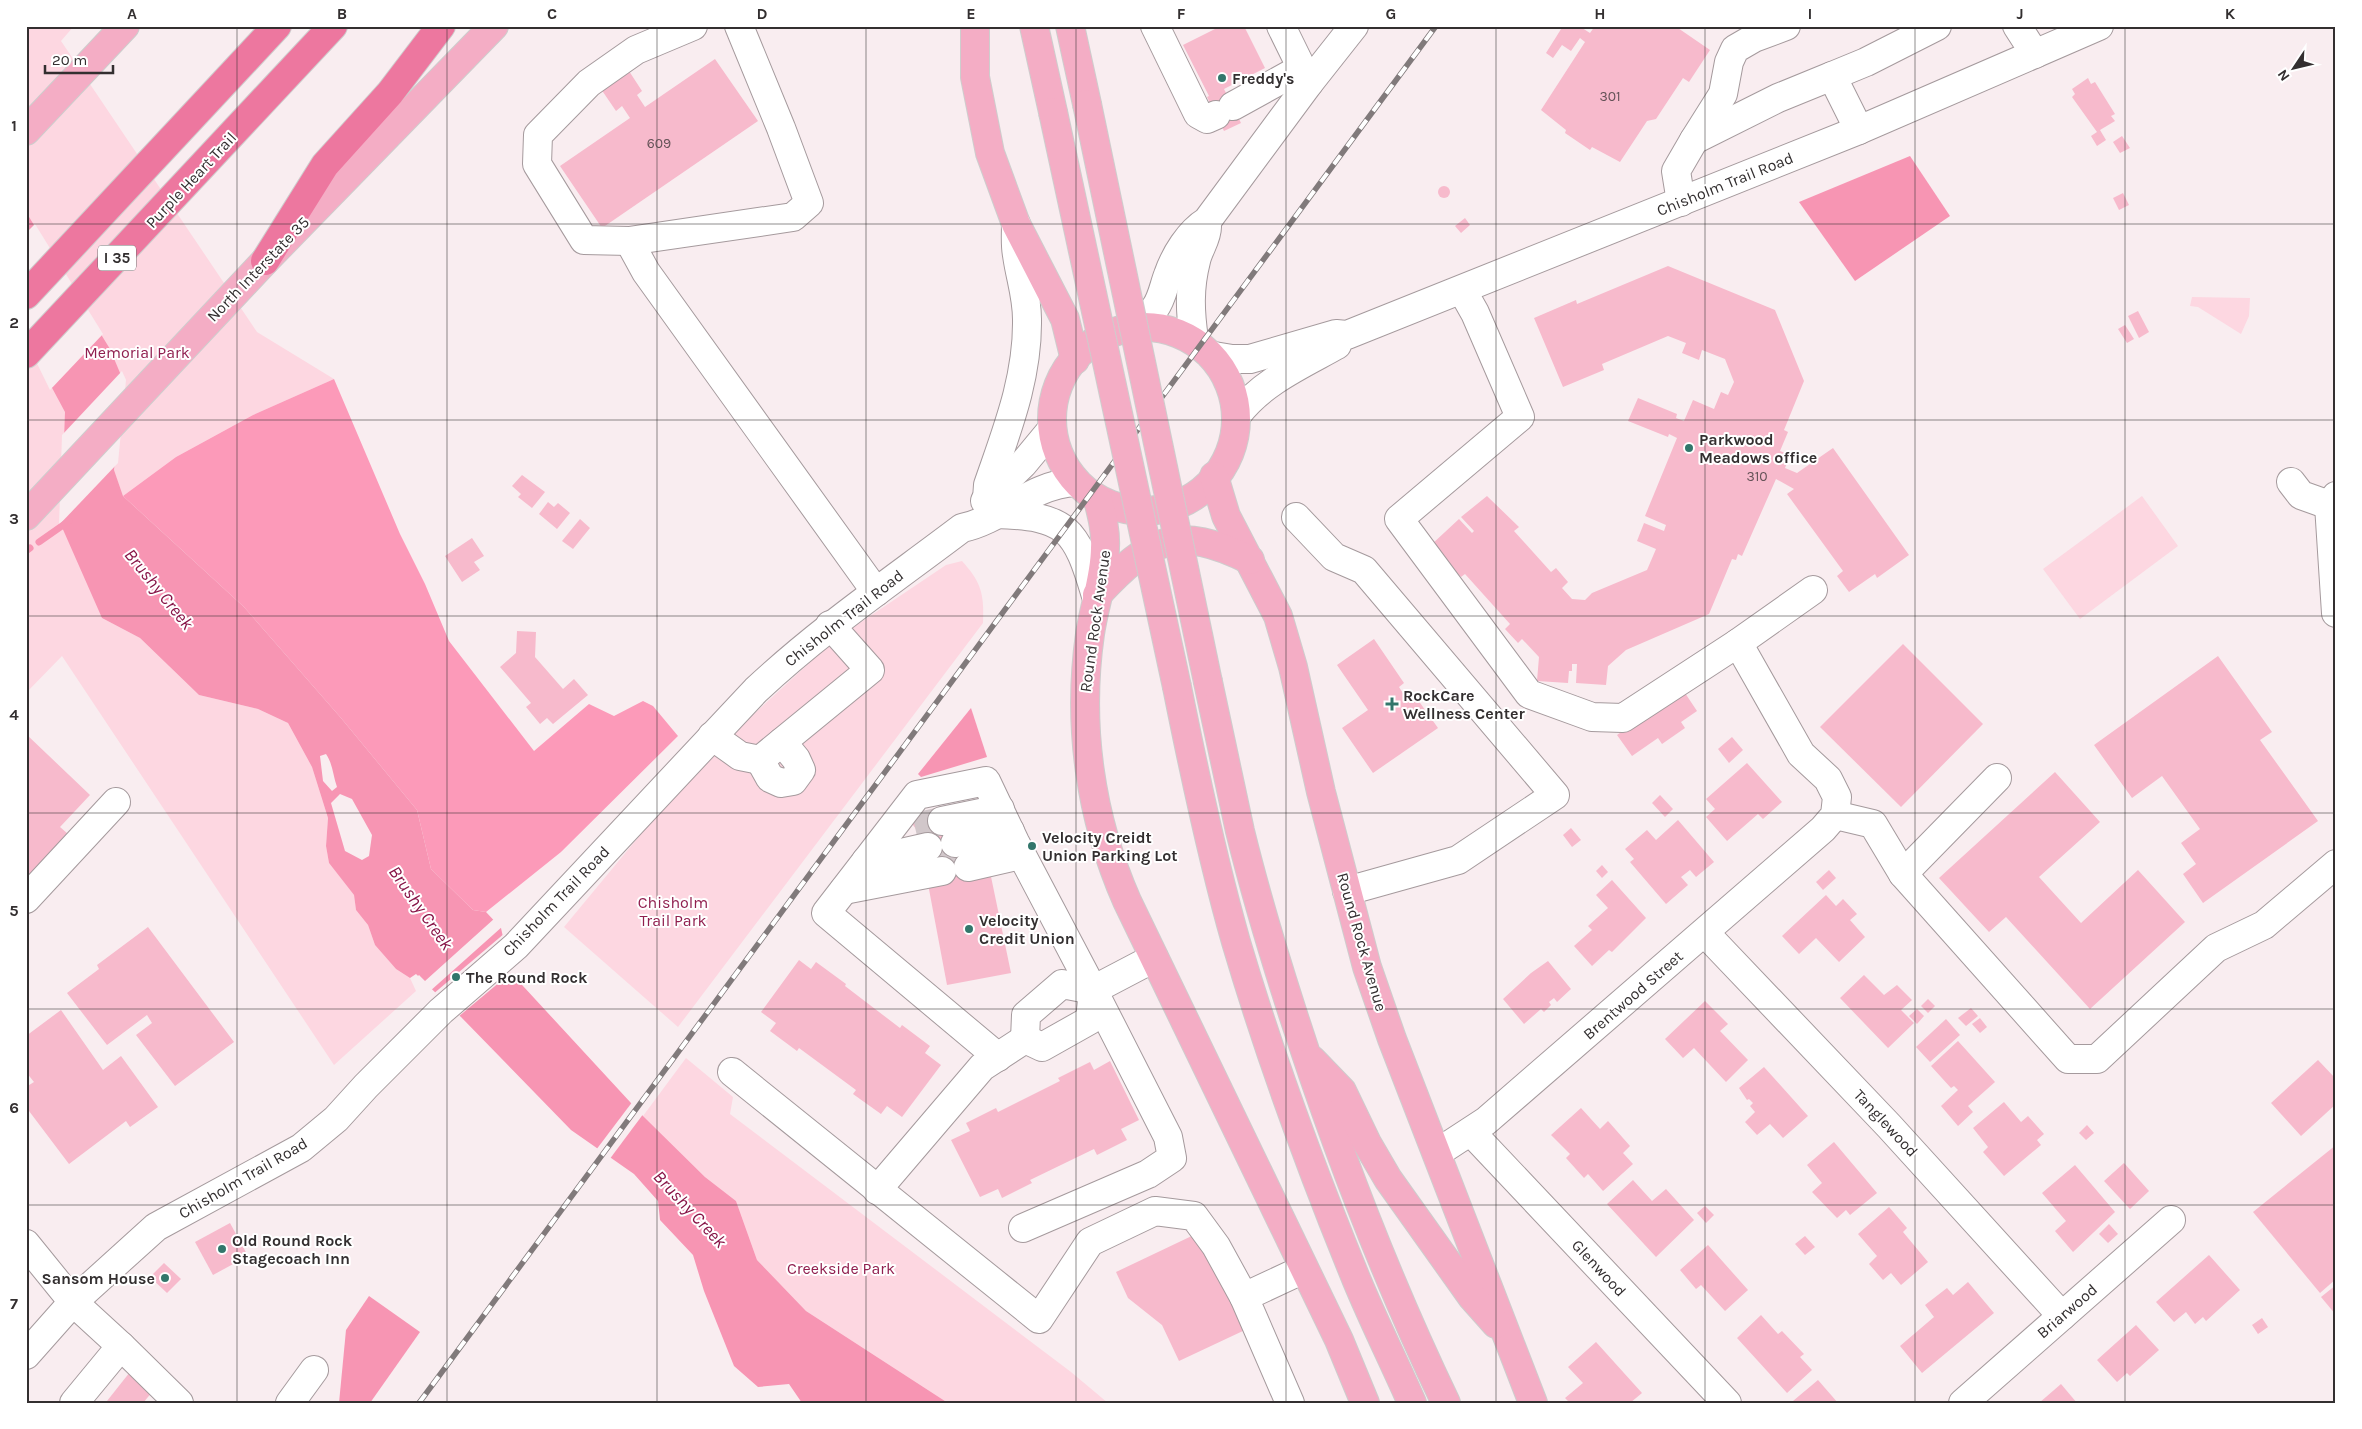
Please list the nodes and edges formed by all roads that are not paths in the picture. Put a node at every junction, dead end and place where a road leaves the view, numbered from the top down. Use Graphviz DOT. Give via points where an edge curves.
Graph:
graph roads {
  1 [pos="277,26"];
  2 [pos="333,26"];
  3 [pos="441,26"];
  4 [pos="494,26"];
  5 [pos="693,26"];
  6 [pos="739,26"];
  7 [pos="975,26"];
  8 [pos="1034,26"];
  9 [pos="1070,26"];
  10 [pos="1281,26"];
  11 [pos="1354,26"];
  12 [pos="1786,26"];
  13 [pos="1937,26"];
  14 [pos="2017,26"];
  15 [pos="2099,26"];
  16 [pos="119,32"];
  17 [pos="1153,34"];
  18 [pos="1890,37"];
  19 [pos="2035,54"];
  20 [pos="1306,75"];
  21 [pos="1832,76"];
  22 [pos="1859,130"];
  23 [pos="26,131"];
  24 [pos="1694,140"];
  25 [pos="1681,202"];
  26 [pos="1206,221"];
  27 [pos="1016,224"];
  28 [pos="629,241"];
  29 [pos="265,261"];
  30 [pos="1462,290"];
  31 [pos="26,295"];
  32 [pos="1132,328"];
  33 [pos="1347,335"];
  34 [pos="1204,348"];
  35 [pos="26,354"];
  36 [pos="1075,360"];
  37 [pos="1237,415"];
  38 [pos="1052,429"];
  39 [pos="1214,476"];
  40 [pos="1076,482"];
  41 [pos="2291,482"];
  42 [pos="1098,500"];
  43 [pos="2332,500"];
  44 [pos="991,506"];
  45 [pos="26,516"];
  46 [pos="1296,517"];
  47 [pos="1250,560"];
  48 [pos="1813,590"];
  49 [pos="876,592"];
  50 [pos="1096,596"];
  51 [pos="2336,613"];
  52 [pos="830,626"];
  53 [pos="1738,643"];
  54 [pos="712,736"];
  55 [pos="782,742"];
  56 [pos="760,760"];
  57 [pos="1997,778"];
  58 [pos="116,802"];
  59 [pos="1829,822"];
  60 [pos="1010,831"];
  61 [pos="942,846"];
  62 [pos="867,860"];
  63 [pos="2336,864"];
  64 [pos="1903,874"];
  65 [pos="1347,891"];
  66 [pos="26,899"];
  67 [pos="1705,933"];
  68 [pos="1154,958"];
  69 [pos="1094,990"];
  70 [pos="1025,1039"];
  71 [pos="1306,1053"];
  72 [pos="998,1057"];
  73 [pos="732,1072"];
  74 [pos="1471,1132"];
  75 [pos="1437,1154"];
  76 [pos="877,1190"];
  77 [pos="2171,1220"];
  78 [pos="1023,1228"];
  79 [pos="26,1244"];
  80 [pos="1304,1269"];
  81 [pos="1244,1297"];
  82 [pos="72,1302"];
  83 [pos="2062,1316"];
  84 [pos="1507,1337"];
  85 [pos="121,1346"];
  86 [pos="26,1355"];
  87 [pos="314,1370"];
  88 [pos="74,1403"];
  89 [pos="179,1403"];
  90 [pos="290,1403"];
  91 [pos="1290,1403"];
  92 [pos="1365,1403"];
  93 [pos="1412,1403"];
  94 [pos="1446,1403"];
  95 [pos="1533,1403"];
  96 [pos="1727,1403"];
  97 [pos="1963,1403"];
  1 -- 31 [label="highway, I 35"];
  2 -- 35 [label="highway, Purple Heart Trail / I 35"];
  3 -- 29 [label="highway" via="390,93 325,166"];
  4 -- 29 [label="main road, North Interstate 35"];
  5 -- 28 [label="street" via="636,50 589,83 538,135 537,164 584,240"];
  6 -- 28 [label="street" via="809,203 792,217"];
  7 -- 27 [label="main road" via="975,77 979,106 990,152"];
  8 -- 93 [label="main road, bridge" via="1177,687 1236,942 1325,1200 1358,1284"];
  9 -- 71 [label="main road, bridge" via="1241,833 1272,948"];
  10 -- 20 [label="street"];
  11 -- 20 [label="street"];
  12 -- 24 [label="street" via="1735,49 1723,94"];
  13 -- 18 [label="street"];
  14 -- 19 [label="street"];
  15 -- 19 [label="street, Chisholm Trail Road"];
  16 -- 23 [label="main road"];
  17 -- 20 [label="street" via="1198,114 1207,119"];
  18 -- 21 [label="street" via="1866,62"];
  19 -- 22 [label="street, Chisholm Trail Road"];
  20 -- 26 [label="street"];
  21 -- 22 [label="street"];
  21 -- 24 [label="street" via="1778,98"];
  22 -- 25 [label="street, Chisholm Trail Road"];
  24 -- 25 [label="street" via="1676,171"];
  25 -- 30 [label="street, Chisholm Trail Road"];
  26 -- 32 [label="street" via="1197,227 1180,252 1156,306"];
  26 -- 34 [label="street" via="1191,287 1190,312"];
  27 -- 36 [label="main road" via="1065,319"];
  27 -- 44 [label="street" via="1017,255 1026,294 1026,346 1022,382 988,485"];
  28 -- 49 [label="street" via="646,272"];
  29 -- 45 [label="main road, North Interstate 35"];
  30 -- 33 [label="street, Chisholm Trail Road"];
  30 -- 53 [label="street" via="1520,417 1398,519 1529,694 1592,717 1623,718"];
  32 -- 34 [label="main road" via="1168,329"];
  32 -- 36 [label="main road" via="1092,344"];
  33 -- 34 [label="street, Chisholm Trail Road" via="1336,334 1250,359 1232,359"];
  33 -- 37 [label="street, Chisholm Trail Road" via="1340,343 1262,388"];
  34 -- 37 [label="main road" via="1224,370"];
  36 -- 38 [label="main road" via="1056,392"];
  37 -- 39 [label="main road" via="1232,444"];
  38 -- 40 [label="main road" via="1059,457"];
  38 -- 44 [label="street, Chisholm Trail Road"];
  39 -- 42 [label="main road" via="1191,496 1163,507 1132,510"];
  39 -- 47 [label="main road, Round Rock Avenue" via="1226,516"];
  40 -- 42 [label="main road"];
  40 -- 44 [label="street, Chisholm Trail Road" via="1053,485"];
  41 -- 43 [label="street" via="2301,495"];
  42 -- 50 [label="main road, Round Rock Avenue" via="1105,549"];
  43 -- 51 [label="street"];
  44 -- 49 [label="street, Chisholm Trail Road" via="970,514 962,528"];
  44 -- 50 [label="street" via="1048,520 1065,530 1086,563"];
  46 -- 65 [label="street" via="1334,557 1364,570 1555,794 1458,860"];
  47 -- 50 [label="main road" via="1222,546 1197,540 1169,541 1142,553"];
  47 -- 65 [label="main road, Round Rock Avenue" via="1278,616 1293,667 1320,792"];
  48 -- 53 [label="street"];
  49 -- 52 [label="street, Chisholm Trail Road"];
  50 -- 68 [label="main road, Round Rock Avenue" via="1085,679 1084,716 1094,801 1117,880"];
  52 -- 54 [label="street, Chisholm Trail Road" via="756,690"];
  52 -- 55 [label="street" via="870,670"];
  53 -- 59 [label="street" via="1801,754 1828,779 1837,797"];
  54 -- 56 [label="street" via="740,756"];
  54 -- 82 [label="street, Chisholm Trail Road" via="516,946 441,1011 336,1119 301,1148 156,1227"];
  55 -- 56 [label="street"];
  55 -- 56 [label="street" via="801,770 793,780 781,784 770,778"];
  57 -- 64 [label="street"];
  58 -- 66 [label="street"];
  59 -- 64 [label="street" via="1873,824"];
  59 -- 67 [label="street, Brentwood Street"];
  60 -- 61 [label="street"];
  60 -- 61 [label="street"];
  60 -- 62 [label="street" via="986,781 917,795"];
  60 -- 69 [label="street"];
  61 -- 62 [label="street"];
  61 -- 62 [label="street"];
  61 -- 62 [label="street"];
  62 -- 72 [label="street" via="826,913"];
  63 -- 64 [label="street" via="2264,925 2216,948 2097,1059 2068,1059"];
  65 -- 75 [label="main road, Round Rock Avenue" via="1385,1021"];
  67 -- 74 [label="street, Brentwood Street"];
  67 -- 83 [label="street, Tanglewood" via="1882,1118"];
  68 -- 69 [label="street"];
  68 -- 80 [label="main road, Round Rock Avenue"];
  69 -- 70 [label="street" via="1062,984 1026,1015"];
  69 -- 70 [label="street" via="1090,1020 1042,1047"];
  69 -- 78 [label="street" via="1168,1137 1172,1158 1148,1174"];
  70 -- 72 [label="street"];
  71 -- 84 [label="main road" via="1342,1091 1388,1179 1472,1297"];
  71 -- 94 [label="main road" via="1386,1271"];
  72 -- 76 [label="street" via="982,1067"];
  73 -- 76 [label="street"];
  74 -- 75 [label="street, Brentwood Street"];
  74 -- 96 [label="street, Glenwood"];
  75 -- 84 [label="main road, Round Rock Avenue"];
  76 -- 81 [label="street" via="1039,1319 1090,1242 1155,1211 1194,1216 1216,1246"];
  77 -- 83 [label="street, Briarwood"];
  79 -- 82 [label="street"];
  80 -- 81 [label="street"];
  80 -- 92 [label="main road, Round Rock Avenue"];
  81 -- 91 [label="street"];
  82 -- 85 [label="street"];
  82 -- 86 [label="street, Chisholm Trail Road"];
  83 -- 97 [label="street, Briarwood"];
  84 -- 95 [label="main road, Round Rock Avenue"];
  85 -- 88 [label="street"];
  85 -- 89 [label="street"];
  87 -- 90 [label="street"];
}
